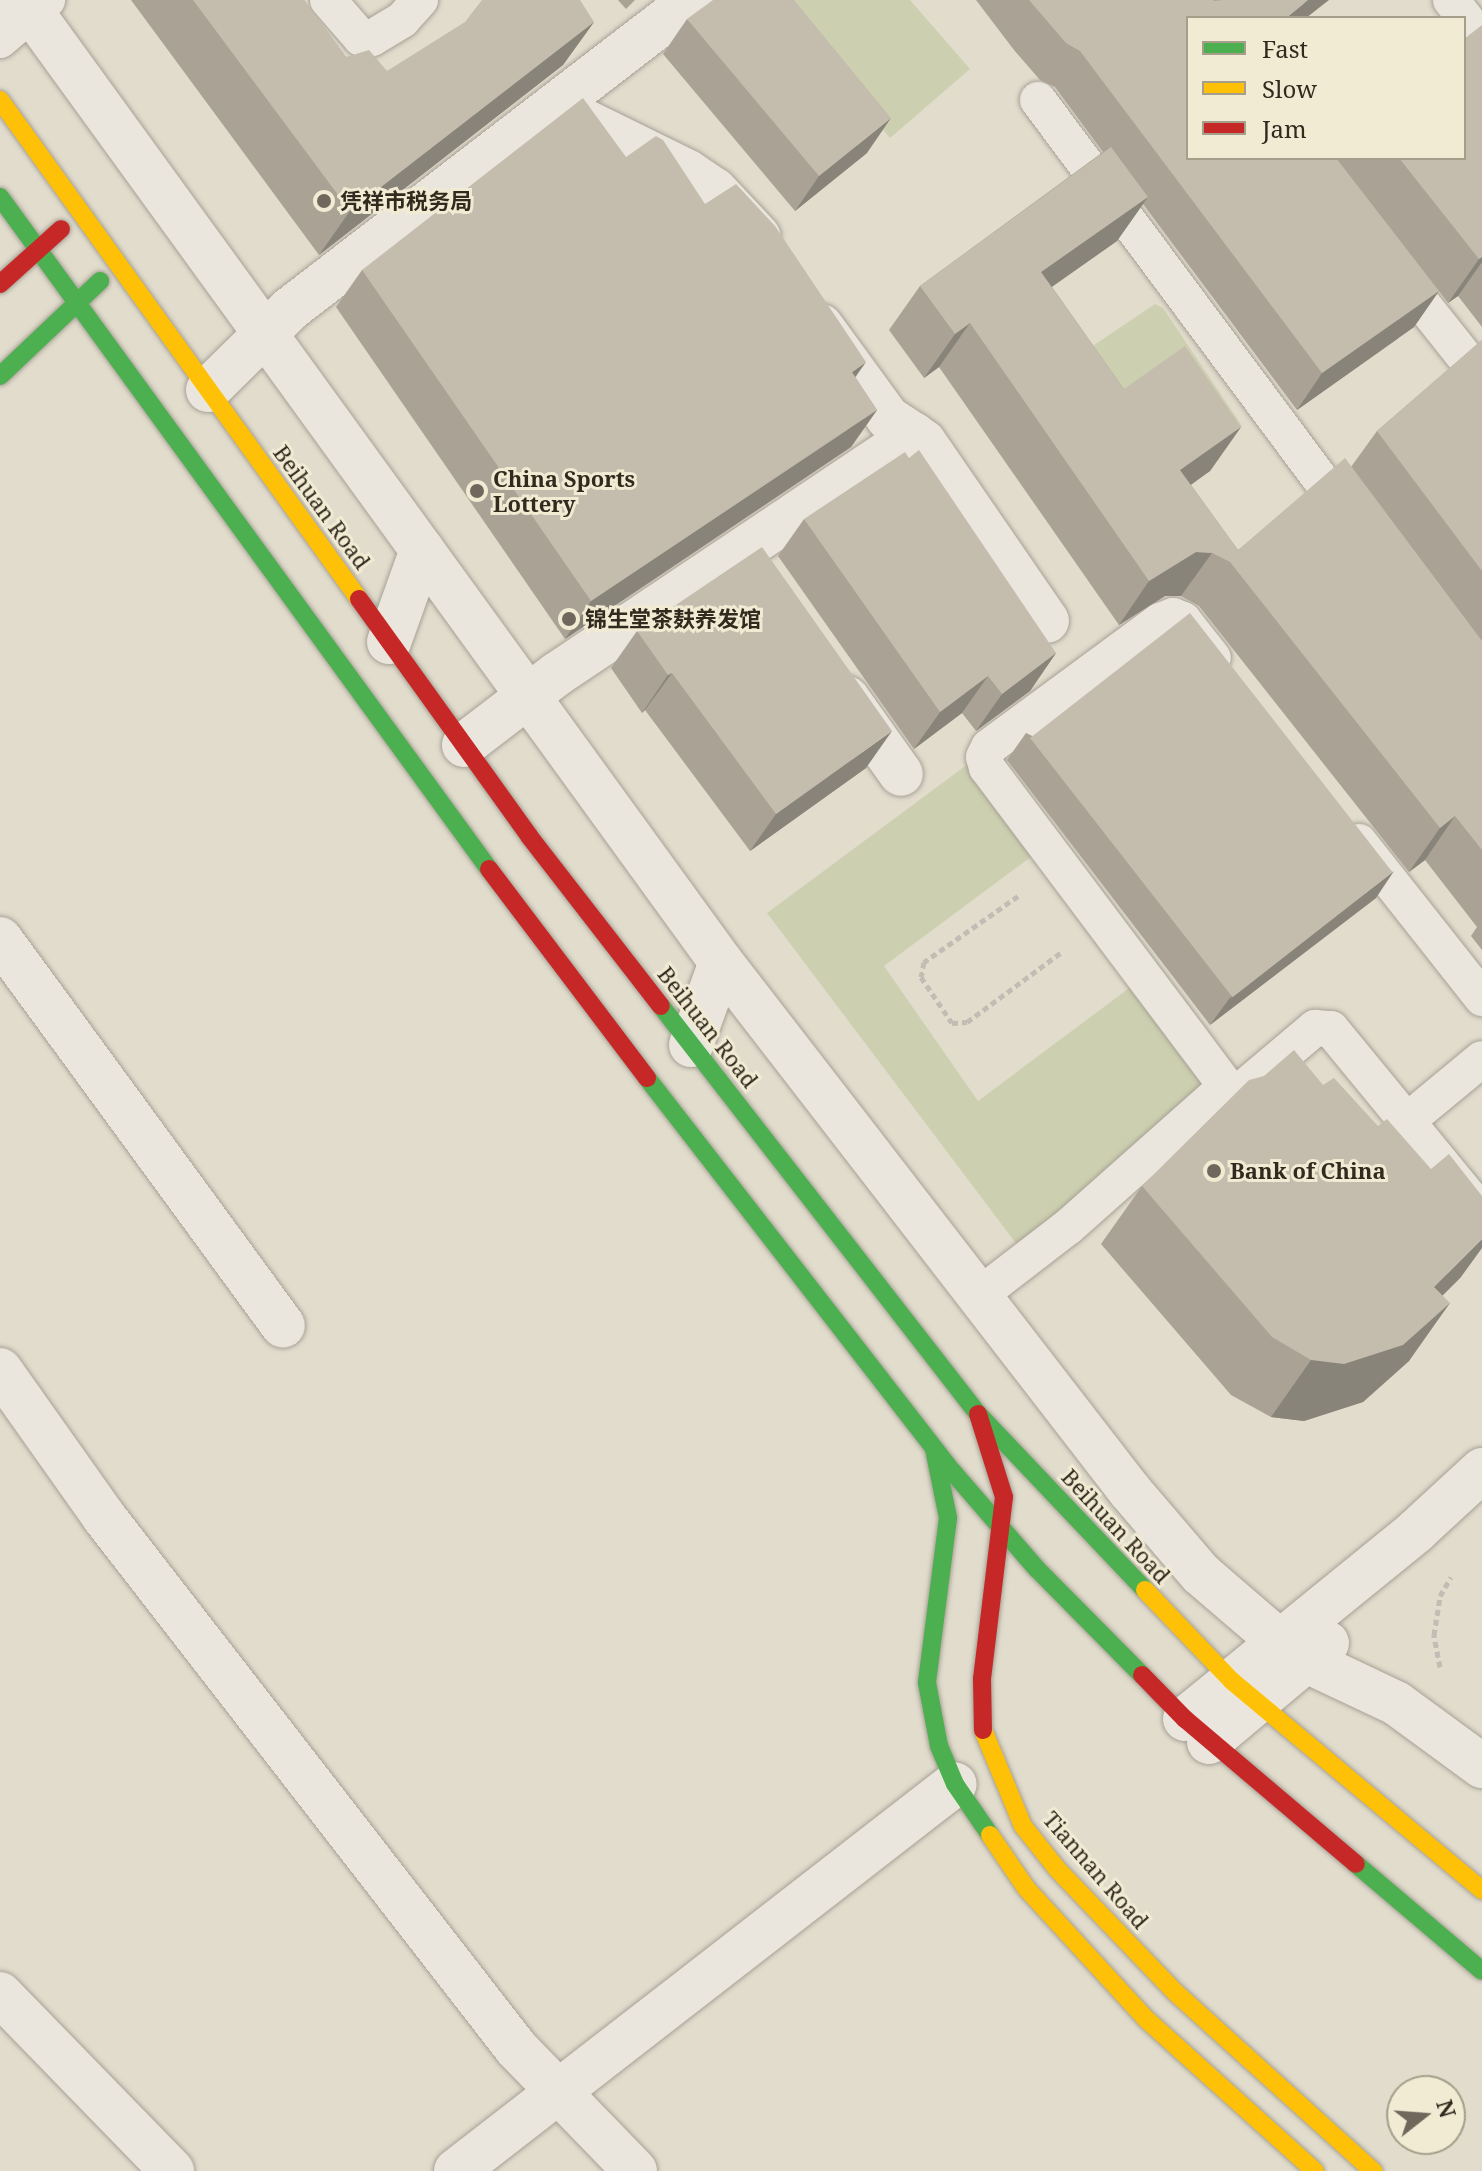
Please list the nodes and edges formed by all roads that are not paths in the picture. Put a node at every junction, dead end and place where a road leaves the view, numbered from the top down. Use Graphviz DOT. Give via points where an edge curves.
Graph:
graph roads {
  1 [pos="328,0"];
  2 [pos="420,0"];
  3 [pos="692,0"];
  4 [pos="1451,0"];
  5 [pos="17,9"];
  6 [pos="1463,16"];
  7 [pos="1466,19"];
  8 [pos="1482,40"];
  9 [pos="0,100"];
  10 [pos="1038,100"];
  11 [pos="554,106"];
  12 [pos="0,197"];
  13 [pos="80,211"];
  14 [pos="1375,244"];
  15 [pos="38,250"];
  16 [pos="119,264"];
  17 [pos="0,284"];
  18 [pos="78,301"];
  19 [pos="263,331"];
  20 [pos="0,376"];
  21 [pos="1482,379"];
  22 [pos="208,390"];
  23 [pos="914,435"];
  24 [pos="1368,542"];
  25 [pos="422,550"];
  26 [pos="743,550"];
  27 [pos="770,587"];
  28 [pos="1047,621"];
  29 [pos="389,642"];
  30 [pos="822,662"];
  31 [pos="1231,680"];
  32 [pos="528,697"];
  33 [pos="464,745"];
  34 [pos="901,774"];
  35 [pos="1342,821"];
  36 [pos="0,939"];
  37 [pos="721,962"];
  38 [pos="1482,998"];
  39 [pos="691,1045"];
  40 [pos="1482,1059"];
  41 [pos="1407,1121"];
  42 [pos="1482,1213"];
  43 [pos="983,1303"];
  44 [pos="283,1325"];
  45 [pos="0,1370"];
  46 [pos="978,1414"];
  47 [pos="934,1449"];
  48 [pos="1482,1470"];
  49 [pos="1482,1501"];
  50 [pos="1003,1527"];
  51 [pos="1293,1651"];
  52 [pos="1244,1691"];
  53 [pos="1197,1730"];
  54 [pos="1482,1766"];
  55 [pos="955,1784"];
  56 [pos="1482,1890"];
  57 [pos="1482,1971"];
  58 [pos="0,1994"];
  59 [pos="556,2088"];
  60 [pos="172,2171"];
  61 [pos="456,2171"];
  62 [pos="635,2171"];
  63 [pos="1315,2171"];
  64 [pos="1373,2171"];
  1 -- 2 [label="lane" via="361,38 372,38 402,20"];
  3 -- 11 [label="street"];
  4 -- 6 [label="lane"];
  5 -- 19 [label="street"];
  7 -- 8 [label="lane"];
  9 -- 13 [label="main road, Beihuan Road"];
  10 -- 24 [label="lane"];
  11 -- 19 [label="street"];
  11 -- 23 [label="street" via="715,190 790,280 864,390 896,425"];
  12 -- 15 [label="main road"];
  13 -- 15 [label="main road"];
  13 -- 16 [label="main road, Beihuan Road"];
  14 -- 21 [label="lane"];
  15 -- 17 [label="main road"];
  15 -- 18 [label="main road"];
  16 -- 18 [label="main road"];
  16 -- 22 [label="main road, Beihuan Road"];
  18 -- 20 [label="main road"];
  18 -- 47 [label="main road" via="530,926"];
  19 -- 22 [label="street"];
  19 -- 25 [label="street"];
  22 -- 29 [label="main road, Beihuan Road"];
  23 -- 26 [label="street"];
  23 -- 28 [label="street" via="924,442"];
  25 -- 29 [label="street"];
  25 -- 32 [label="street"];
  26 -- 27 [label="street"];
  26 -- 32 [label="street"];
  29 -- 33 [label="main road, Beihuan Road"];
  30 -- 34 [label="street"];
  31 -- 43 [label="lane" via="1183,620 1173,616 989,747 987,768 1220,1072 1220,1092"];
  32 -- 33 [label="street"];
  32 -- 37 [label="street"];
  33 -- 39 [label="main road, Beihuan Road"];
  35 -- 38 [label="lane"];
  36 -- 44 [label="street"];
  37 -- 39 [label="street"];
  37 -- 43 [label="street"];
  39 -- 46 [label="main road, Beihuan Road"];
  40 -- 41 [label="lane"];
  41 -- 42 [label="lane"];
  41 -- 43 [label="lane" via="1331,1029 1315,1028"];
  43 -- 51 [label="street" via="1201,1574"];
  45 -- 59 [label="street" via="104,1517 516,2048"];
  46 -- 50 [label="main road, Tiannan Road" via="1004,1497"];
  46 -- 52 [label="main road, Beihuan Road"];
  47 -- 50 [label="main road"];
  47 -- 55 [label="main road" via="948,1518 927,1683 939,1746"];
  48 -- 51 [label="street"];
  49 -- 51 [label="street"];
  50 -- 53 [label="main road"];
  50 -- 64 [label="main road, Tiannan Road" via="982,1679 983,1733 1023,1826 1176,1993"];
  51 -- 52 [label="street"];
  51 -- 54 [label="street" via="1396,1703"];
  52 -- 53 [label="street"];
  52 -- 56 [label="main road, Beihuan Road"];
  53 -- 57 [label="main road"];
  55 -- 59 [label="street"];
  55 -- 63 [label="main road" via="1026,1888 1146,2019"];
  58 -- 60 [label="street"];
  59 -- 61 [label="street"];
  59 -- 62 [label="street"];
}
